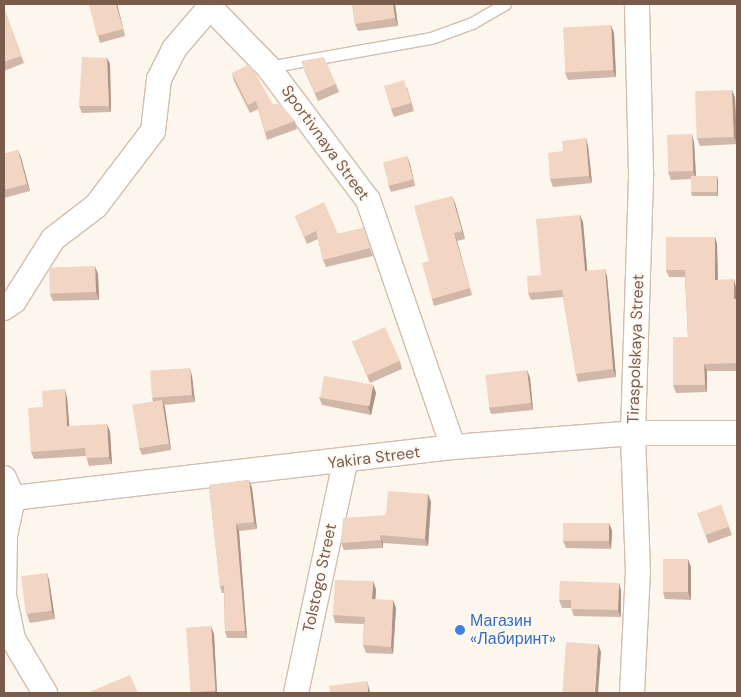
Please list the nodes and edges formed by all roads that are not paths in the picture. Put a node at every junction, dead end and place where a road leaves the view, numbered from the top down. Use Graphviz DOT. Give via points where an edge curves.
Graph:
graph roads {
  1 [pos="505,4"];
  2 [pos="637,4"];
  3 [pos="208,5"];
  4 [pos="268,67"];
  5 [pos="4,308"];
  6 [pos="633,433"];
  7 [pos="737,433"];
  8 [pos="453,448"];
  9 [pos="345,462"];
  10 [pos="8,488"];
  11 [pos="45,693"];
  12 [pos="296,693"];
  13 [pos="632,693"];
  1 -- 4 [label="lane" via="472,23 431,38"];
  2 -- 6 [label="street, Tiraspolskaya Street" via="641,172"];
  3 -- 4 [label="street, Sportivnaya Street"];
  3 -- 5 [label="street" via="174,49 159,79 153,132 96,206 53,239 14,300"];
  4 -- 8 [label="street, Sportivnaya Street" via="368,200"];
  6 -- 7 [label="street, Yakira Street"];
  6 -- 8 [label="street, Yakira Street"];
  6 -- 13 [label="street, Tiraspolskaya Street" via="638,572"];
  8 -- 9 [label="street, Yakira Street"];
  9 -- 10 [label="street, Yakira Street"];
  9 -- 12 [label="street, Tolstogo Street"];
  10 -- 11 [label="street" via="4,595 13,639"];
}
